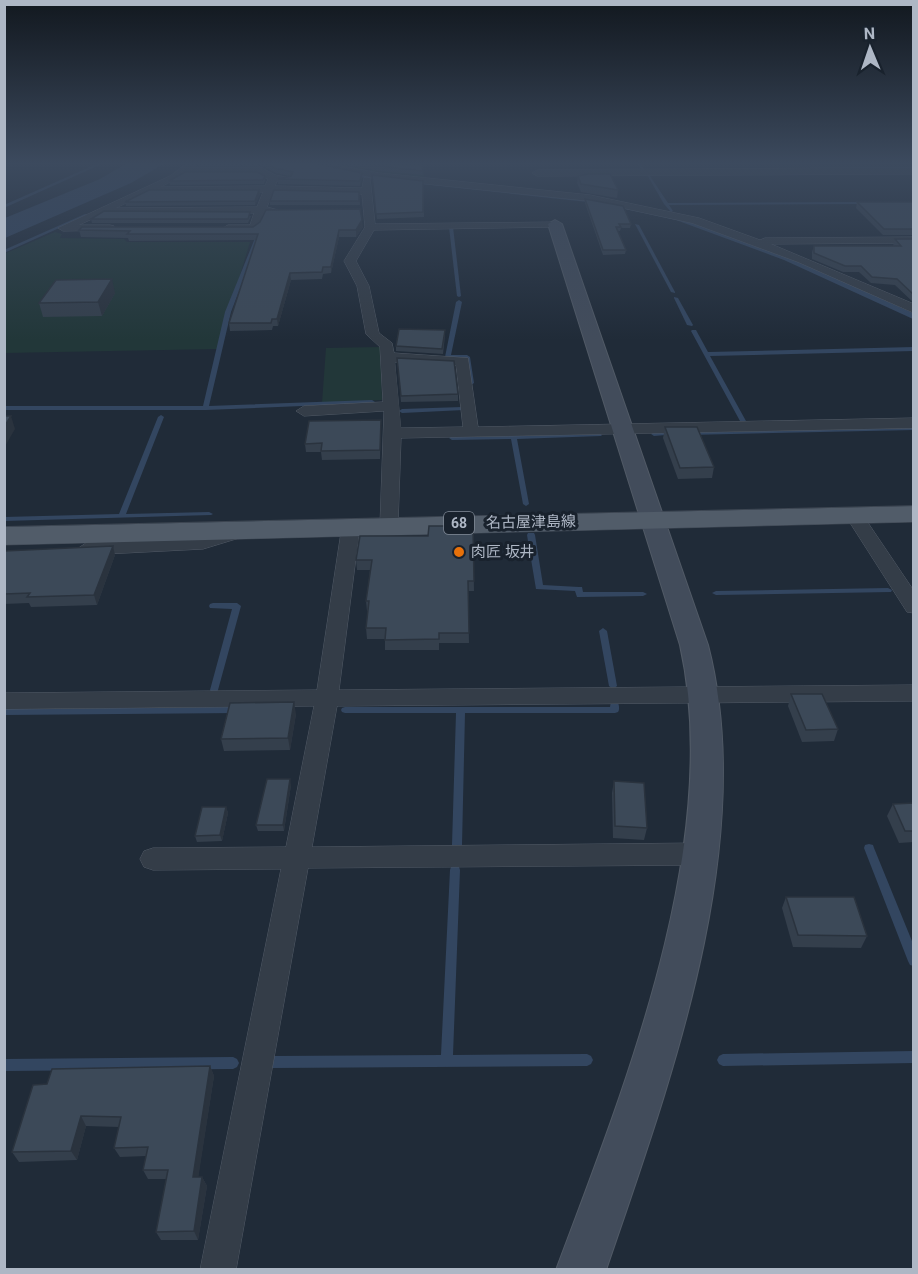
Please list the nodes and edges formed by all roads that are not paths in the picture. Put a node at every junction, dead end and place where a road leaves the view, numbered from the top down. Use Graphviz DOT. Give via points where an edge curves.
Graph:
graph roads {
  1 [pos="78,221"];
  2 [pos="257,221"];
  3 [pos="369,221"];
  4 [pos="699,221"];
  5 [pos="555,224"];
  6 [pos="370,227"];
  7 [pos="123,228"];
  8 [pos="219,228"];
  9 [pos="914,240"];
  10 [pos="753,241"];
  11 [pos="882,295"];
  12 [pos="914,295"];
  13 [pos="914,309"];
  14 [pos="388,357"];
  15 [pos="391,406"];
  16 [pos="304,411"];
  17 [pos="914,423"];
  18 [pos="624,429"];
  19 [pos="471,432"];
  20 [pos="393,433"];
  21 [pos="914,514"];
  22 [pos="854,515"];
  23 [pos="654,519"];
  24 [pos="389,525"];
  25 [pos="351,526"];
  26 [pos="250,529"];
  27 [pos="4,536"];
  28 [pos="4,552"];
  29 [pos="914,606"];
  30 [pos="914,693"];
  31 [pos="704,696"];
  32 [pos="327,699"];
  33 [pos="4,701"];
  34 [pos="700,854"];
  35 [pos="295,858"];
  36 [pos="153,859"];
  37 [pos="218,1269"];
  38 [pos="580,1269"];
  1 -- 7 [label="street" via="63,228"];
  2 -- 8 [label="street" via="255,228"];
  3 -- 6 [label="street"];
  4 -- 10 [label="street"];
  5 -- 6 [label="street"];
  5 -- 18 [label="street"];
  6 -- 14 [label="street" via="350,261 363,286 373,334 387,346"];
  9 -- 10 [label="street"];
  10 -- 11 [label="street"];
  11 -- 12 [label="street"];
  11 -- 13 [label="street"];
  14 -- 15 [label="street"];
  14 -- 19 [label="street" via="463,361"];
  15 -- 16 [label="street"];
  15 -- 20 [label="street"];
  17 -- 18 [label="street"];
  18 -- 19 [label="street"];
  18 -- 23 [label="street"];
  19 -- 20 [label="street"];
  20 -- 24 [label="street"];
  21 -- 22 [label="main road, 名古屋津島線 / 68"];
  22 -- 23 [label="main road, 名古屋津島線 / 68"];
  22 -- 29 [label="street"];
  23 -- 24 [label="main road, 名古屋津島線 / 68"];
  23 -- 31 [label="street" via="694,645"];
  24 -- 25 [label="main road, 名古屋津島線 / 68"];
  25 -- 26 [label="main road, 名古屋津島線 / 68"];
  25 -- 32 [label="street"];
  26 -- 27 [label="main road, 名古屋津島線 / 68"];
  26 -- 28 [label="street" via="203,543"];
  30 -- 31 [label="street"];
  31 -- 32 [label="street"];
  31 -- 34 [label="street" via="707,764"];
  32 -- 33 [label="street"];
  32 -- 35 [label="street"];
  34 -- 35 [label="street"];
  34 -- 38 [label="street" via="670,1003 631,1130"];
  35 -- 36 [label="street"];
  35 -- 37 [label="street"];
}
